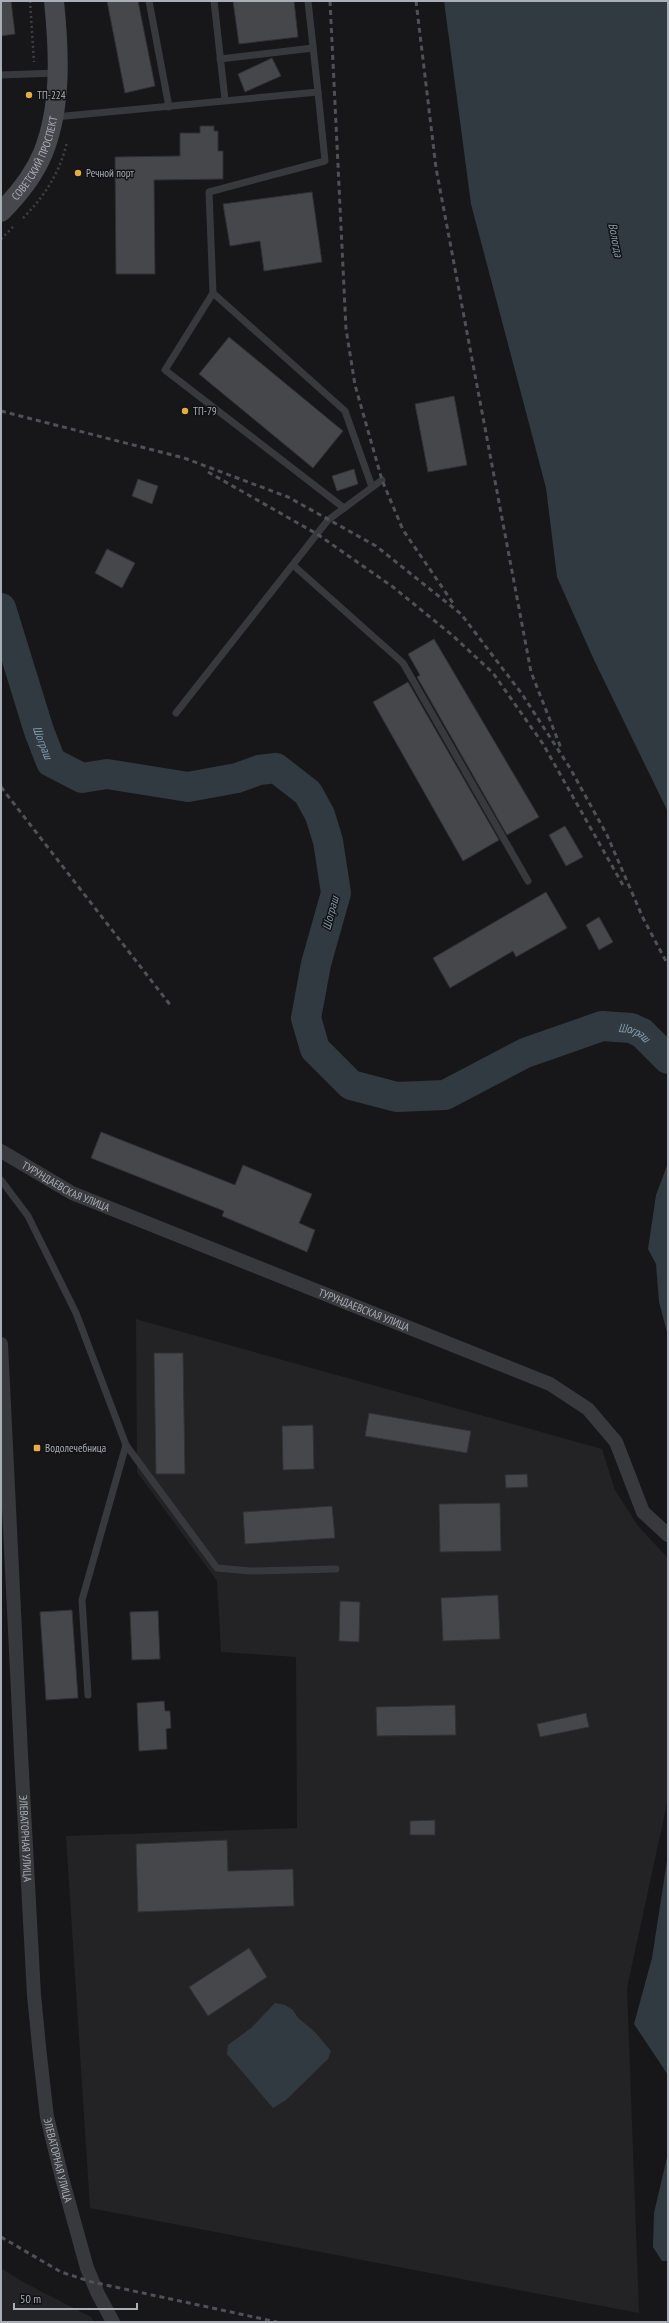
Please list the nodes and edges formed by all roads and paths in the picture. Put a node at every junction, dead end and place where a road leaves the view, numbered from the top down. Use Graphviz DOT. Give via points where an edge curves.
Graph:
graph roads {
  1 [pos="30,1"];
  2 [pos="54,1"];
  3 [pos="149,1"];
  4 [pos="214,1"];
  5 [pos="308,1"];
  6 [pos="313,48"];
  7 [pos="220,59"];
  8 [pos="57,73"];
  9 [pos="35,74"];
  10 [pos="1,75"];
  11 [pos="318,92"];
  12 [pos="225,100"];
  13 [pos="169,107"];
  14 [pos="53,117"];
  15 [pos="1,212"];
  16 [pos="213,293"];
  17 [pos="382,480"];
  18 [pos="372,487"];
  19 [pos="344,508"];
  20 [pos="293,565"];
  21 [pos="176,713"];
  22 [pos="528,881"];
  23 [pos="1,1151"];
  24 [pos="1,1180"];
  25 [pos="1,1344"];
  26 [pos="126,1445"];
  27 [pos="668,1535"];
  28 [pos="336,1569"];
  29 [pos="88,1695"];
  30 [pos="113,2322"];
  1 -- 9 [label="path"];
  2 -- 8 [label="street, СОВЕТСКИЙ ПРОСПЕКТ"];
  3 -- 13 [label="lane"];
  4 -- 7 [label="lane"];
  5 -- 6 [label="lane"];
  6 -- 7 [label="lane"];
  6 -- 11 [label="lane"];
  7 -- 12 [label="lane"];
  8 -- 9 [label="lane"];
  8 -- 14 [label="street, СОВЕТСКИЙ ПРОСПЕКТ"];
  9 -- 10 [label="lane"];
  11 -- 12 [label="lane"];
  11 -- 16 [label="lane" via="325,161 209,192"];
  12 -- 13 [label="lane"];
  13 -- 14 [label="lane"];
  14 -- 15 [label="street, СОВЕТСКИЙ ПРОСПЕКТ" via="43,153 29,179"];
  16 -- 18 [label="lane" via="346,412"];
  16 -- 19 [label="lane" via="165,370"];
  17 -- 18 [label="lane"];
  18 -- 19 [label="lane"];
  19 -- 20 [label="lane" via="328,520"];
  20 -- 21 [label="lane"];
  20 -- 22 [label="lane" via="403,663"];
  23 -- 27 [label="street, ТУРУНДАЕВСКАЯ УЛИЦА" via="72,1193 550,1384 588,1409 616,1442 643,1512"];
  24 -- 26 [label="lane" via="28,1216 76,1313"];
  25 -- 30 [label="street, ЭЛЕВАТОРНАЯ УЛИЦА" via="34,1995 40,2056 47,2117 62,2178 87,2268"];
  26 -- 28 [label="lane" via="217,1568 250,1571"];
  26 -- 29 [label="lane" via="82,1600"];
}
